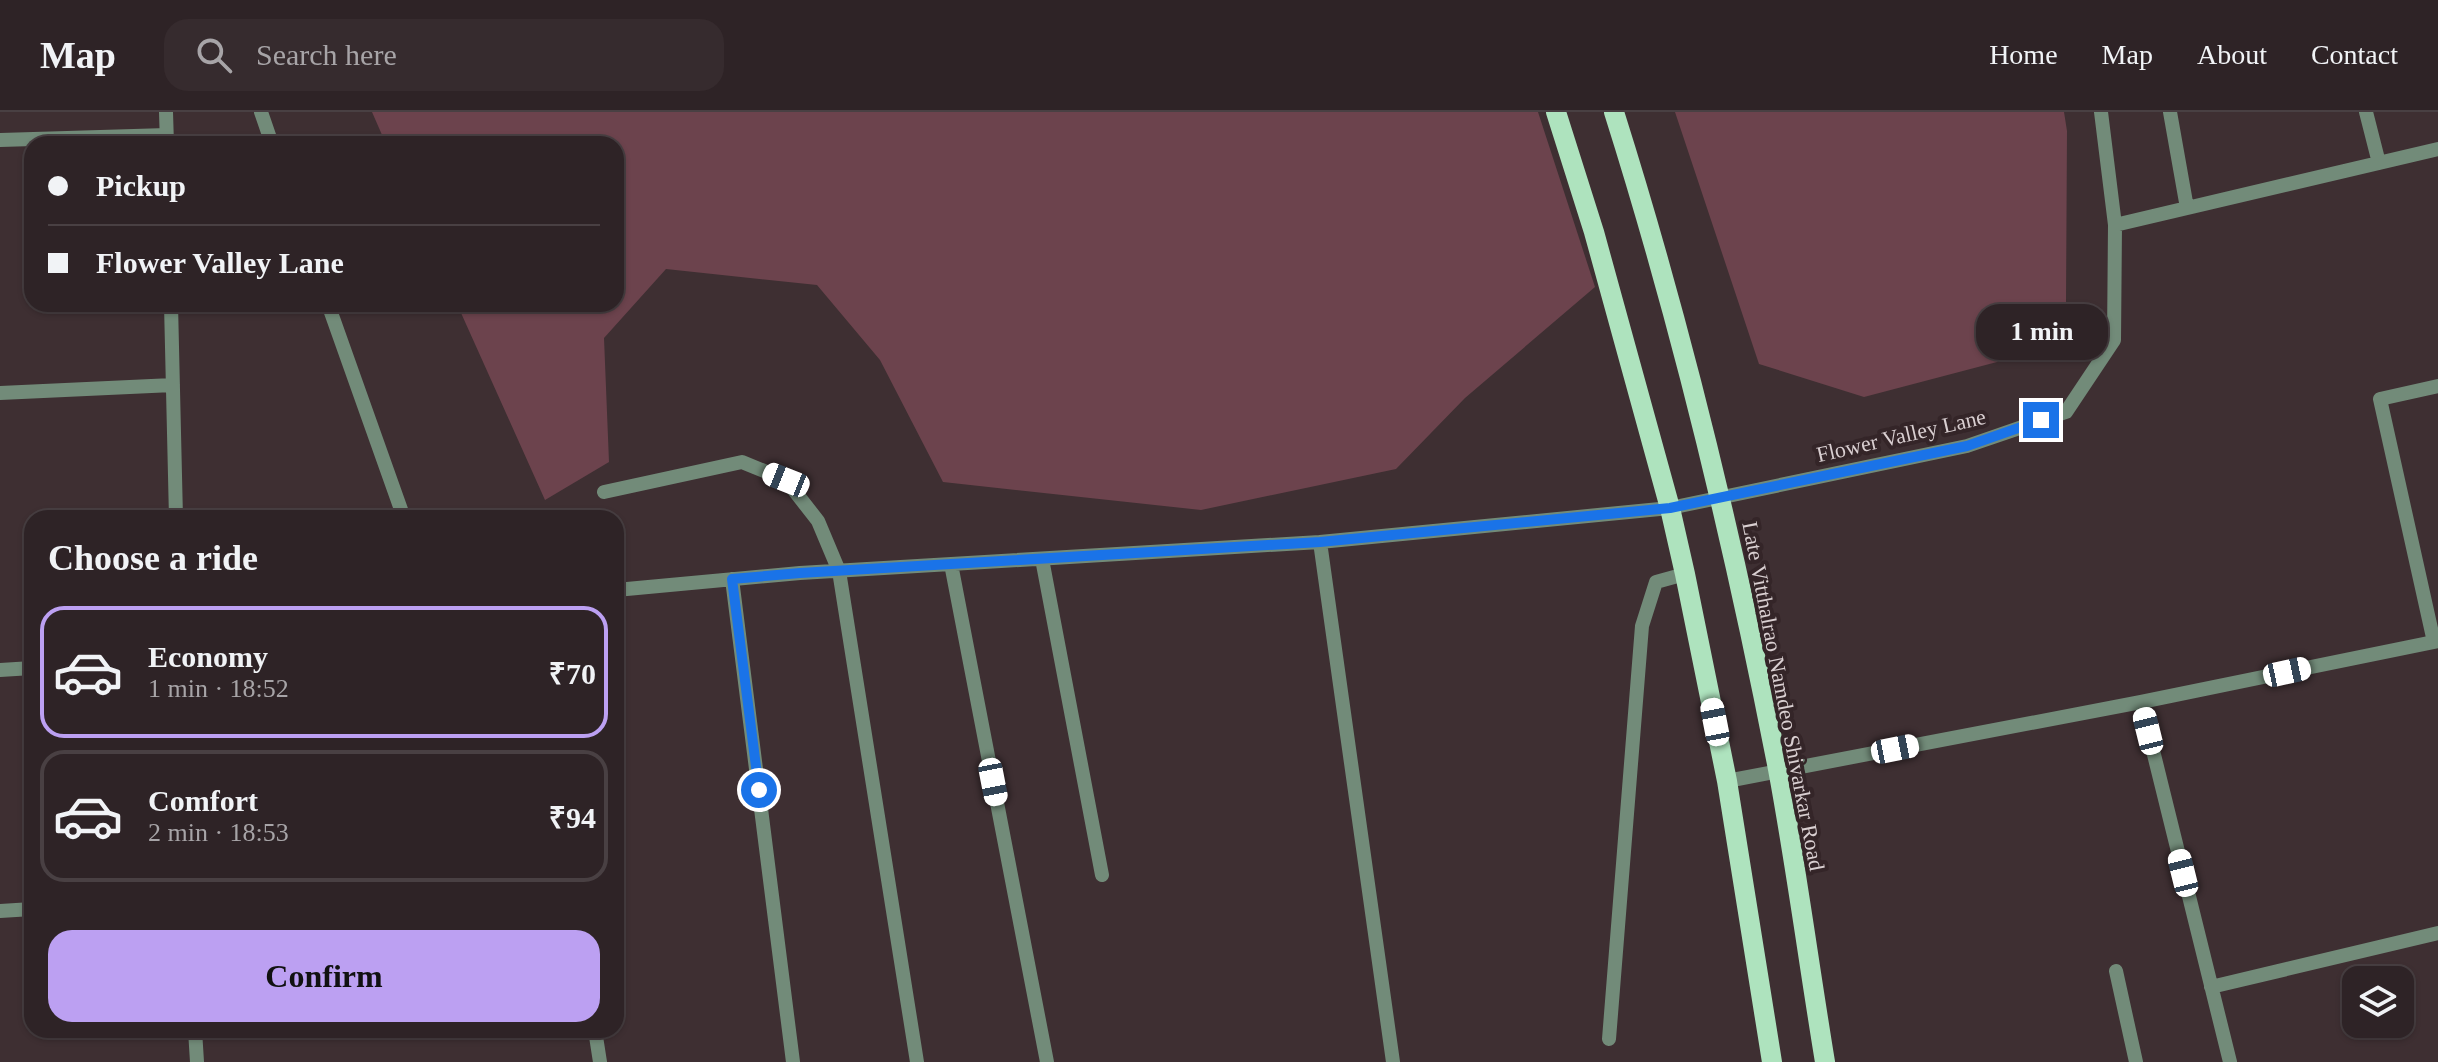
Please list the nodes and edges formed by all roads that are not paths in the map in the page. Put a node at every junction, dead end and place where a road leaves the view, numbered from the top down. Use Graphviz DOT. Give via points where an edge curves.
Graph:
graph roads {
  1 [pos="166,112"];
  2 [pos="261,112"];
  3 [pos="1556,112"];
  4 [pos="1614,112"];
  5 [pos="2101,112"];
  6 [pos="2170,112"];
  7 [pos="2366,112"];
  8 [pos="167,136"];
  9 [pos="269,136"];
  10 [pos="0,140"];
  11 [pos="24,140"];
  12 [pos="2438,149"];
  13 [pos="2379,163"];
  14 [pos="2187,208"];
  15 [pos="2115,225"];
  16 [pos="171,312"];
  17 [pos="331,312"];
  18 [pos="173,385"];
  19 [pos="2438,386"];
  20 [pos="0,393"];
  21 [pos="604,492"];
  22 [pos="1721,498"];
  23 [pos="1670,508"];
  24 [pos="176,510"];
  25 [pos="401,510"];
  26 [pos="1320,542"];
  27 [pos="1042,559"];
  28 [pos="951,564"];
  29 [pos="839,571"];
  30 [pos="1685,574"];
  31 [pos="732,579"];
  32 [pos="624,589"];
  33 [pos="2436,641"];
  34 [pos="24,668"];
  35 [pos="0,670"];
  36 [pos="2141,702"];
  37 [pos="1778,771"];
  38 [pos="1727,781"];
  39 [pos="1102,875"];
  40 [pos="24,910"];
  41 [pos="0,911"];
  42 [pos="2438,933"];
  43 [pos="2116,971"];
  44 [pos="2211,987"];
  45 [pos="196,1038"];
  46 [pos="596,1038"];
  47 [pos="1609,1039"];
  48 [pos="197,1062"];
  49 [pos="600,1062"];
  50 [pos="793,1062"];
  51 [pos="917,1062"];
  52 [pos="1047,1062"];
  53 [pos="1393,1062"];
  54 [pos="1772,1062"];
  55 [pos="1825,1062"];
  56 [pos="2136,1062"];
  57 [pos="2230,1062"];
  1 -- 8 [label="street"];
  2 -- 9 [label="street"];
  3 -- 23 [label="main road"];
  4 -- 22 [label="main road, Late Vitthalrao Namdeo Shivarkar Road"];
  5 -- 15 [label="street, Flower Valley Lane"];
  6 -- 14 [label="street"];
  7 -- 13 [label="street"];
  10 -- 11 [label="street"];
  12 -- 13 [label="street"];
  13 -- 14 [label="street"];
  14 -- 15 [label="street"];
  15 -- 22 [label="street, Flower Valley Lane" via="2114,340 2066,412 1967,446"];
  16 -- 18 [label="street"];
  17 -- 25 [label="street"];
  18 -- 20 [label="street"];
  18 -- 24 [label="street"];
  19 -- 33 [label="street" via="2380,399"];
  21 -- 29 [label="street" via="742,462 786,480 818,521"];
  22 -- 23 [label="street, Flower Valley Lane"];
  22 -- 37 [label="main road, Late Vitthalrao Namdeo Shivarkar Road"];
  23 -- 26 [label="street, Flower Valley Lane"];
  23 -- 30 [label="main road"];
  26 -- 27 [label="street, Flower Valley Lane"];
  26 -- 53 [label="street"];
  27 -- 28 [label="street, Flower Valley Lane"];
  27 -- 39 [label="street"];
  28 -- 29 [label="street, Flower Valley Lane"];
  28 -- 52 [label="street"];
  29 -- 31 [label="street, Flower Valley Lane"];
  29 -- 51 [label="street"];
  30 -- 38 [label="main road"];
  30 -- 47 [label="street" via="1656,582 1642,626"];
  31 -- 32 [label="street, Flower Valley Lane"];
  31 -- 50 [label="street"];
  33 -- 36 [label="street"];
  34 -- 35 [label="street"];
  36 -- 37 [label="street"];
  36 -- 44 [label="street"];
  37 -- 38 [label="street"];
  37 -- 55 [label="main road, Late Vitthalrao Namdeo Shivarkar Road"];
  38 -- 54 [label="main road"];
  40 -- 41 [label="street"];
  42 -- 44 [label="street"];
  43 -- 56 [label="street"];
  44 -- 57 [label="street"];
  45 -- 48 [label="street"];
  46 -- 49 [label="street"];
}
